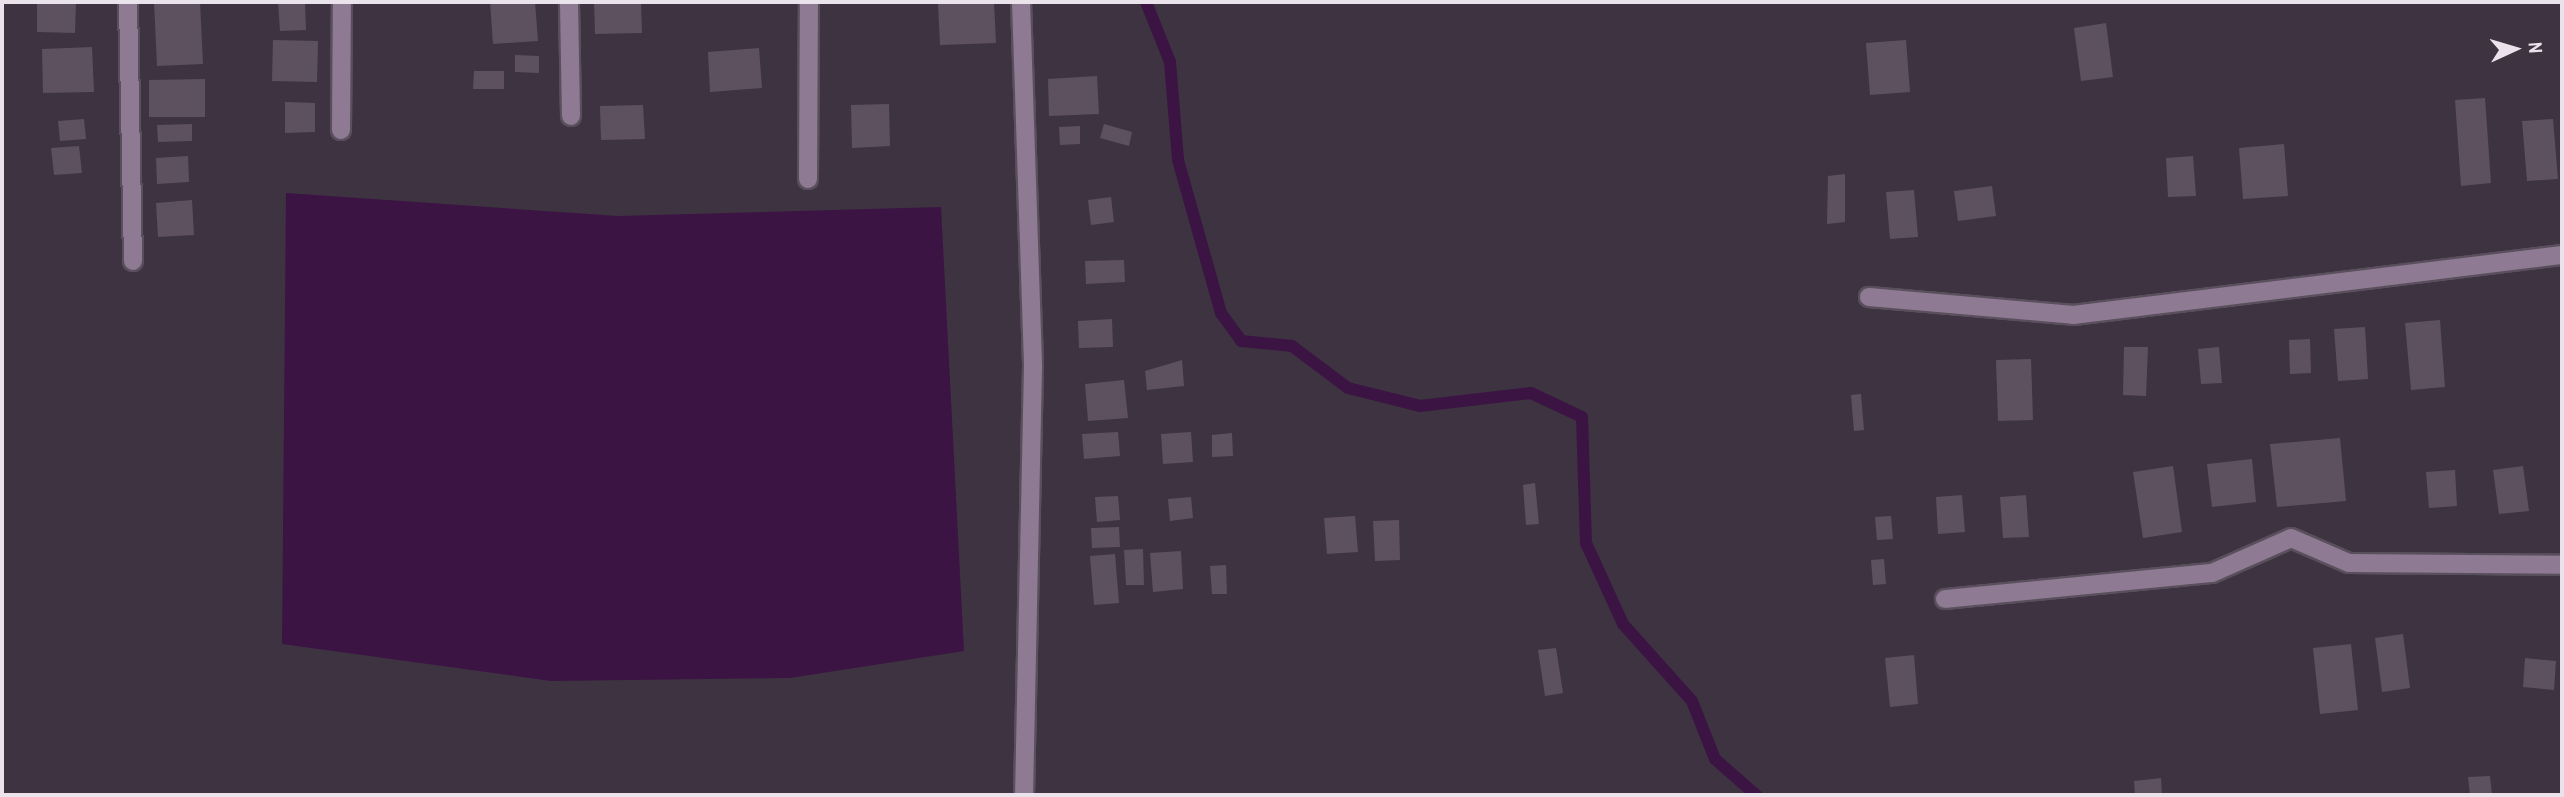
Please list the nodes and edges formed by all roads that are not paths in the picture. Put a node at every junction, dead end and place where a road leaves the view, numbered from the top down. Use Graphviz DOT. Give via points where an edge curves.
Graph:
graph roads {
  1 [pos="128,2"];
  2 [pos="342,2"];
  3 [pos="569,2"];
  4 [pos="809,2"];
  5 [pos="1021,2"];
  6 [pos="570,116"];
  7 [pos="341,131"];
  8 [pos="808,179"];
  9 [pos="2562,256"];
  10 [pos="133,261"];
  11 [pos="1869,297"];
  12 [pos="2562,565"];
  13 [pos="1945,598"];
  14 [pos="1024,795"];
  1 -- 10 [label="street"];
  2 -- 7 [label="street"];
  3 -- 6 [label="street"];
  4 -- 8 [label="street"];
  5 -- 14 [label="street" via="1033,367"];
  9 -- 11 [label="street" via="2073,315"];
  12 -- 13 [label="street" via="2348,563 2291,538 2212,573"];
}
